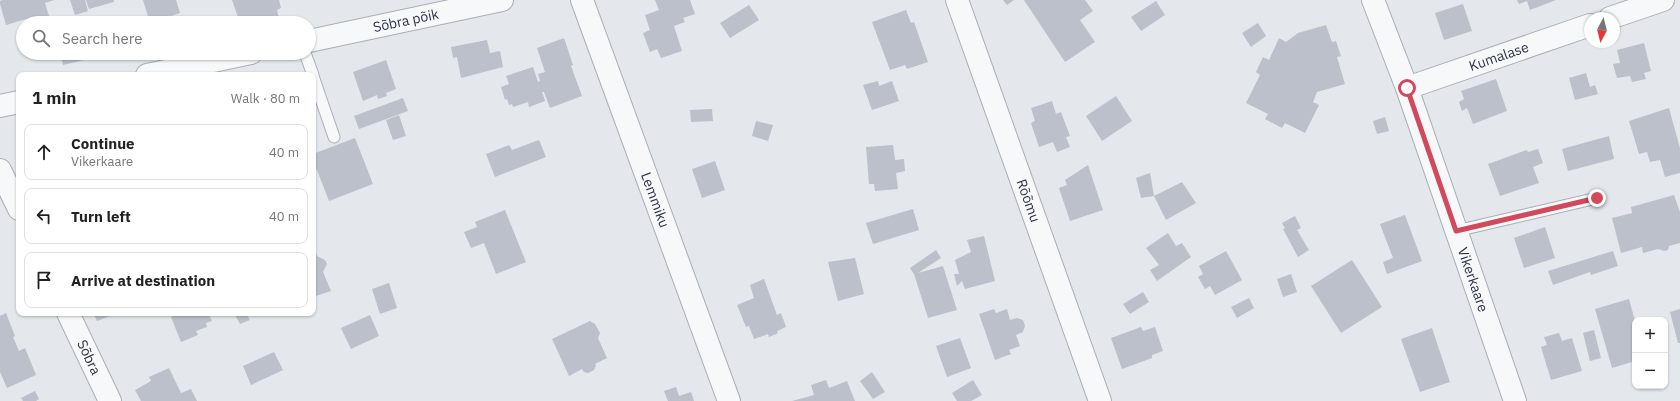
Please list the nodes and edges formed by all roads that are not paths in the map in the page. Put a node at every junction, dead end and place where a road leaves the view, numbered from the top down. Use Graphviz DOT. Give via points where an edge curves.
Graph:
graph roads {
  1 [pos="502,0"];
  2 [pos="582,0"];
  3 [pos="957,0"];
  4 [pos="1374,0"];
  5 [pos="1663,0"];
  6 [pos="1620,15"];
  7 [pos="1584,27"];
  8 [pos="316,40"];
  9 [pos="218,60"];
  10 [pos="307,60"];
  11 [pos="161,72"];
  12 [pos="312,72"];
  13 [pos="316,85"];
  14 [pos="1407,88"];
  15 [pos="16,103"];
  16 [pos="0,106"];
  17 [pos="334,137"];
  18 [pos="0,170"];
  19 [pos="1597,198"];
  20 [pos="16,203"];
  21 [pos="1456,231"];
  22 [pos="69,316"];
  23 [pos="110,401"];
  24 [pos="729,401"];
  25 [pos="1100,401"];
  26 [pos="1515,401"];
  1 -- 8 [label="street, Sõbra põik"];
  2 -- 24 [label="street, Lemmiku"];
  3 -- 25 [label="street, Rõõmu"];
  4 -- 14 [label="street, Vikerkaare"];
  5 -- 6 [label="street"];
  7 -- 14 [label="street, Kumalase"];
  9 -- 11 [label="street"];
  10 -- 12 [label="lane"];
  13 -- 17 [label="lane"];
  14 -- 21 [label="street, Vikerkaare"];
  15 -- 16 [label="street"];
  18 -- 20 [label="street"];
  19 -- 21 [label="lane"];
  21 -- 26 [label="street, Vikerkaare"];
  22 -- 23 [label="street, Sõbra"];
}
